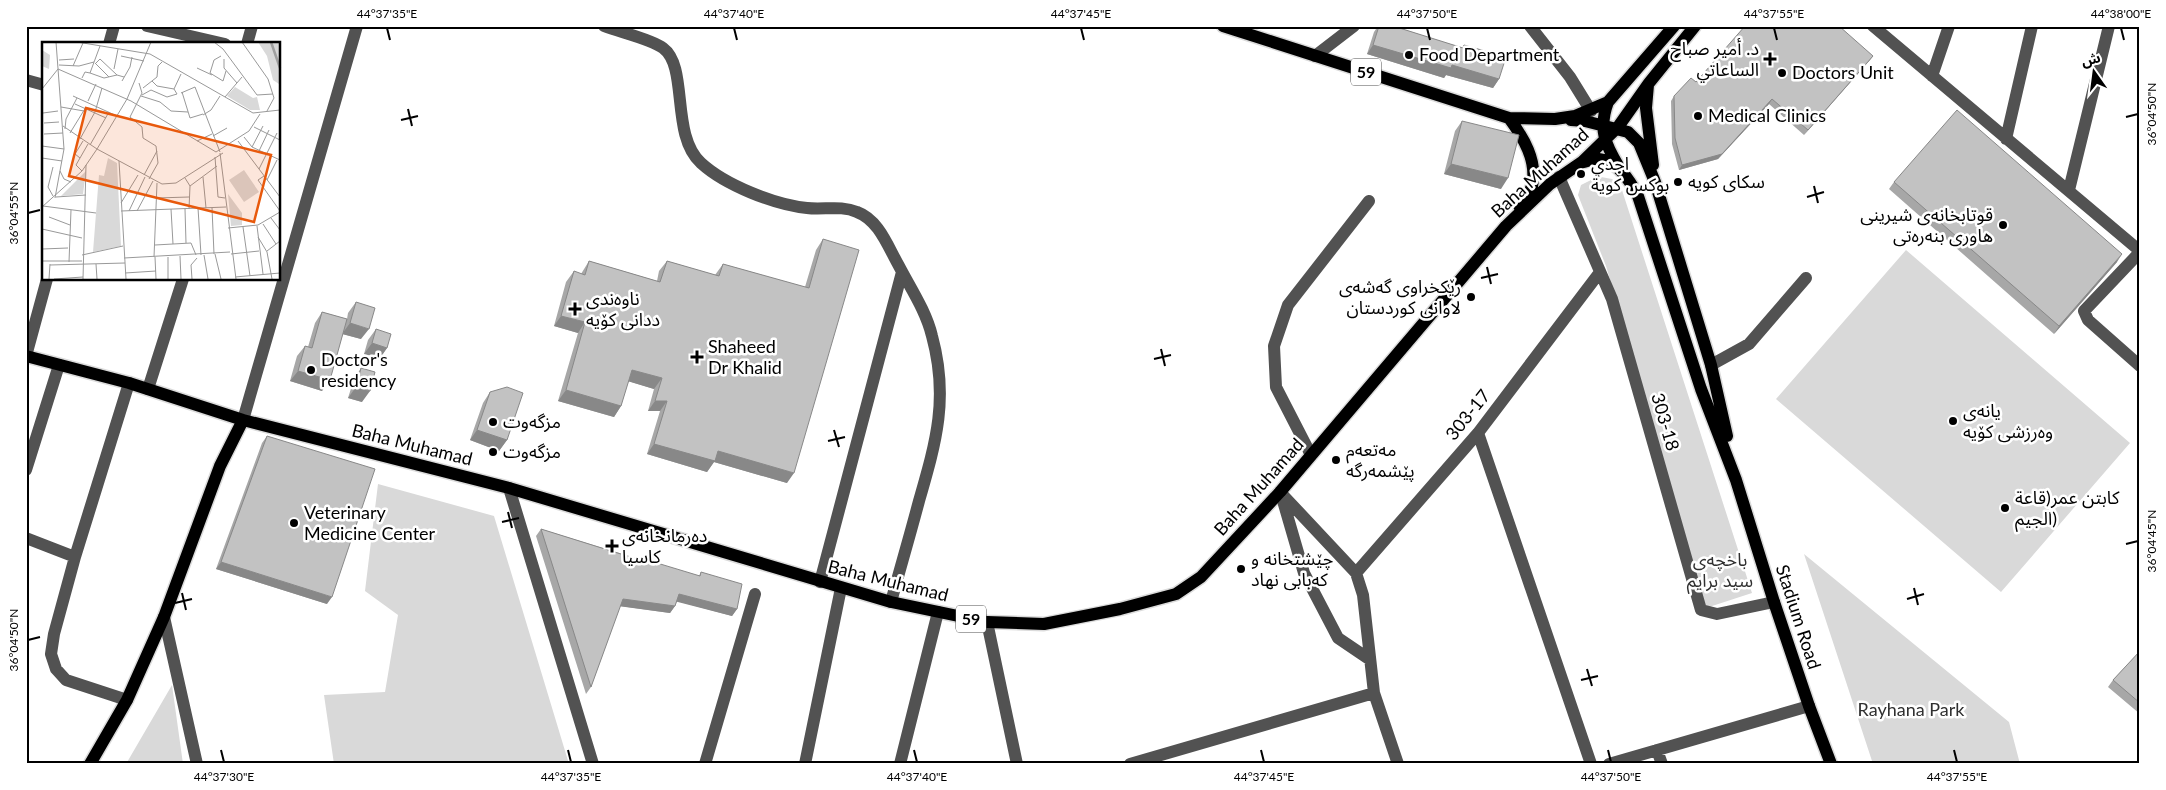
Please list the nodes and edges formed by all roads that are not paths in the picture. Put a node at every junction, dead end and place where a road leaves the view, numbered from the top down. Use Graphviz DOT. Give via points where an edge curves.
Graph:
graph roads {
  1 [pos="114,26"];
  2 [pos="147,26"];
  3 [pos="252,26"];
  4 [pos="357,26"];
  5 [pos="604,26"];
  6 [pos="1223,26"];
  7 [pos="1354,26"];
  8 [pos="1530,26"];
  9 [pos="1674,26"];
  10 [pos="1695,26"];
  11 [pos="1873,26"];
  12 [pos="1949,26"];
  13 [pos="2032,26"];
  14 [pos="2109,26"];
  15 [pos="110,42"];
  16 [pos="215,42"];
  17 [pos="248,42"];
  18 [pos="1315,56"];
  19 [pos="1932,76"];
  20 [pos="26,80"];
  21 [pos="1649,83"];
  22 [pos="42,84"];
  23 [pos="1620,90"];
  24 [pos="1608,102"];
  25 [pos="1636,102"];
  26 [pos="1591,111"];
  27 [pos="1508,118"];
  28 [pos="1555,119"];
  29 [pos="1609,127"];
  30 [pos="2006,139"];
  31 [pos="1604,140"];
  32 [pos="1582,162"];
  33 [pos="1622,172"];
  34 [pos="1559,177"];
  35 [pos="1655,182"];
  36 [pos="2069,190"];
  37 [pos="1369,201"];
  38 [pos="1506,226"];
  39 [pos="2140,252"];
  40 [pos="902,272"];
  41 [pos="1600,272"];
  42 [pos="1806,278"];
  43 [pos="47,280"];
  44 [pos="182,280"];
  45 [pos="26,356"];
  46 [pos="1711,365"];
  47 [pos="59,366"];
  48 [pos="2140,366"];
  49 [pos="128,383"];
  50 [pos="148,388"];
  51 [pos="243,420"];
  52 [pos="1478,433"];
  53 [pos="1311,455"];
  54 [pos="26,470"];
  55 [pos="1736,480"];
  56 [pos="509,488"];
  57 [pos="1280,492"];
  58 [pos="26,538"];
  59 [pos="74,558"];
  60 [pos="1356,573"];
  61 [pos="820,582"];
  62 [pos="842,588"];
  63 [pos="755,594"];
  64 [pos="891,602"];
  65 [pos="1774,602"];
  66 [pos="938,612"];
  67 [pos="164,617"];
  68 [pos="987,622"];
  69 [pos="1369,659"];
  70 [pos="1374,692"];
  71 [pos="127,700"];
  72 [pos="1809,706"];
  73 [pos="1657,750"];
  74 [pos="90,764"];
  75 [pos="197,764"];
  76 [pos="593,764"];
  77 [pos="705,764"];
  78 [pos="806,764"];
  79 [pos="900,764"];
  80 [pos="1016,764"];
  81 [pos="1130,764"];
  82 [pos="1398,764"];
  83 [pos="1591,764"];
  84 [pos="1609,764"];
  85 [pos="1662,764"];
  86 [pos="1831,764"];
  1 -- 15 [label="street"];
  2 -- 16 [label="street"];
  3 -- 17 [label="street"];
  4 -- 51 [label="street"];
  5 -- 40 [label="street" via="662,47 671,56 686,135 706,168 760,197 784,205 860,212 877,227"];
  6 -- 18 [label="main road, 59"];
  7 -- 18 [label="street"];
  8 -- 26 [label="street" via="1570,77"];
  9 -- 23 [label="main road, 59"];
  10 -- 21 [label="main road, Baha Muhamad / 59"];
  11 -- 19 [label="street"];
  12 -- 19 [label="street"];
  13 -- 30 [label="street"];
  14 -- 36 [label="street"];
  18 -- 27 [label="main road, 59"];
  19 -- 30 [label="street"];
  20 -- 22 [label="street"];
  21 -- 25 [label="main road, Baha Muhamad / 59"];
  21 -- 35 [label="main road" via="1646,108"];
  23 -- 24 [label="main road, 59"];
  23 -- 25 [label="main road" via="1620,99 1625,103"];
  24 -- 26 [label="main road, 59"];
  24 -- 29 [label="main road" via="1603,116"];
  25 -- 29 [label="main road, Baha Muhamad / 59"];
  26 -- 28 [label="main road, 59"];
  27 -- 28 [label="main road, 59"];
  27 -- 38 [label="main road" via="1523,137 1532,161 1532,187"];
  28 -- 29 [label="main road"];
  29 -- 31 [label="main road, Baha Muhamad / 59"];
  29 -- 35 [label="main road" via="1628,132 1639,142"];
  30 -- 36 [label="street"];
  31 -- 32 [label="main road, Baha Muhamad / 59"];
  31 -- 33 [label="main road"];
  32 -- 33 [label="main road" via="1597,158"];
  32 -- 34 [label="main road, Baha Muhamad / 59"];
  33 -- 55 [label="main road" via="1638,196"];
  34 -- 38 [label="main road, Baha Muhamad / 59"];
  34 -- 41 [label="street, 303-18"];
  35 -- 46 [label="main road"];
  36 -- 39 [label="street"];
  37 -- 53 [label="street" via="1288,305 1274,346 1276,387"];
  38 -- 53 [label="main road, Baha Muhamad / 59"];
  39 -- 48 [label="street" via="2084,311 2088,320"];
  40 -- 61 [label="street"];
  40 -- 64 [label="street" via="932,335 941,405 936,440"];
  41 -- 52 [label="street, 303-17"];
  41 -- 65 [label="street, 303-18" via="1612,299 1701,610 1717,614"];
  42 -- 46 [label="street" via="1748,344"];
  43 -- 45 [label="street"];
  44 -- 50 [label="street"];
  45 -- 47 [label="main road, Baha Muhamad / 59"];
  46 -- 55 [label="main road"];
  47 -- 49 [label="main road, Baha Muhamad / 59"];
  47 -- 54 [label="street"];
  49 -- 50 [label="main road, Baha Muhamad / 59"];
  49 -- 59 [label="street"];
  50 -- 51 [label="main road, Baha Muhamad / 59"];
  51 -- 56 [label="main road, Baha Muhamad / 59"];
  51 -- 67 [label="main road" via="220,466"];
  52 -- 60 [label="street, 303-17"];
  52 -- 83 [label="street"];
  53 -- 57 [label="main road, Baha Muhamad / 59"];
  55 -- 65 [label="main road, Stadium Road"];
  56 -- 61 [label="main road, Baha Muhamad / 59"];
  56 -- 76 [label="street"];
  57 -- 60 [label="street"];
  57 -- 68 [label="main road, Baha Muhamad / 59" via="1202,577 1176,594 1044,624"];
  57 -- 69 [label="street" via="1304,573 1338,638"];
  58 -- 59 [label="street"];
  59 -- 71 [label="street" via="54,634 51,654 56,669 66,680"];
  60 -- 69 [label="street" via="1363,595"];
  61 -- 62 [label="main road, Baha Muhamad / 59"];
  62 -- 64 [label="main road, Baha Muhamad / 59"];
  62 -- 78 [label="street"];
  63 -- 77 [label="street"];
  64 -- 66 [label="main road, Baha Muhamad / 59"];
  65 -- 72 [label="main road, Stadium Road"];
  66 -- 68 [label="main road, Baha Muhamad / 59"];
  66 -- 79 [label="street"];
  67 -- 71 [label="main road"];
  67 -- 75 [label="street"];
  68 -- 80 [label="street"];
  69 -- 70 [label="street"];
  70 -- 81 [label="street"];
  70 -- 82 [label="street"];
  71 -- 74 [label="main road"];
  72 -- 73 [label="street"];
  72 -- 86 [label="main road, Stadium Road"];
  73 -- 84 [label="street"];
  73 -- 85 [label="street"];
}
